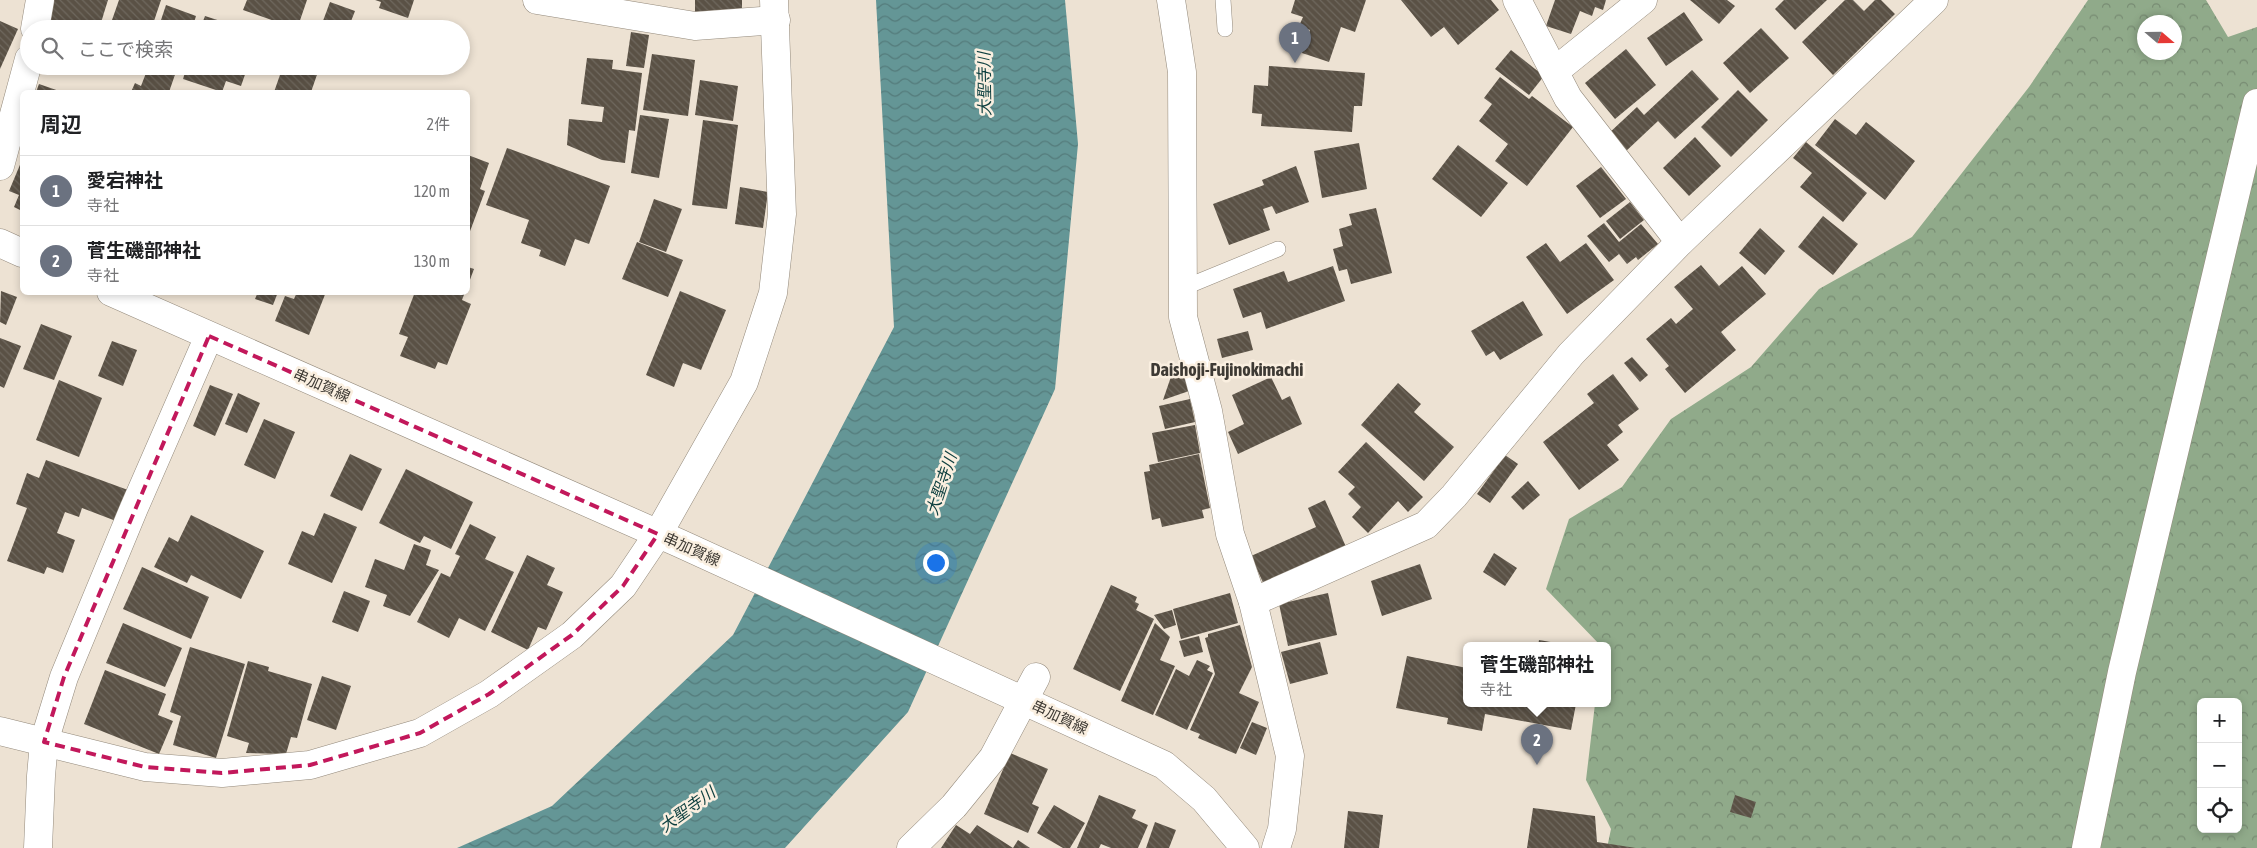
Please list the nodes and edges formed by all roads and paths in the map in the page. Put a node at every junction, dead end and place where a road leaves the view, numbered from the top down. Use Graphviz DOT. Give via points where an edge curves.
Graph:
graph roads {
  1 [pos="40,0"];
  2 [pos="537,0"];
  3 [pos="1171,0"];
  4 [pos="1223,0"];
  5 [pos="1644,0"];
  6 [pos="1934,0"];
  7 [pos="1520,2"];
  8 [pos="775,10"];
  9 [pos="37,20"];
  10 [pos="1225,29"];
  11 [pos="1555,71"];
  12 [pos="25,75"];
  13 [pos="21,90"];
  14 [pos="20,92"];
  15 [pos="2257,103"];
  16 [pos="0,166"];
  17 [pos="1680,242"];
  18 [pos="0,244"];
  19 [pos="1278,248"];
  20 [pos="20,252"];
  21 [pos="1183,288"];
  22 [pos="118,295"];
  23 [pos="209,336"];
  24 [pos="668,538"];
  25 [pos="1253,602"];
  26 [pos="1036,677"];
  27 [pos="1013,696"];
  28 [pos="0,731"];
  29 [pos="44,742"];
  30 [pos="38,848"];
  31 [pos="911,848"];
  32 [pos="1245,848"];
  33 [pos="1276,848"];
  34 [pos="2086,848"];
  1 -- 9 [label="street"];
  2 -- 8 [label="street" via="695,26"];
  3 -- 21 [label="street" via="1182,72"];
  4 -- 10 [label="lane"];
  5 -- 11 [label="street"];
  6 -- 17 [label="street"];
  7 -- 11 [label="street"];
  8 -- 24 [label="street" via="782,214 773,293 744,382"];
  11 -- 17 [label="street" via="1568,98"];
  12 -- 13 [label="street"];
  14 -- 16 [label="street"];
  15 -- 34 [label="street" via="2122,672"];
  17 -- 25 [label="street" via="1571,354 1454,496 1426,525"];
  18 -- 20 [label="street"];
  19 -- 21 [label="lane"];
  21 -- 25 [label="street" via="1183,317 1208,411 1230,534"];
  22 -- 23 [label="street, 串加賀線"];
  23 -- 24 [label="street, 串加賀線"];
  23 -- 29 [label="street" via="68,668"];
  24 -- 27 [label="street, 串加賀線"];
  24 -- 29 [label="street" via="572,635 489,694 420,733 310,765 222,773 145,767"];
  25 -- 33 [label="street" via="1290,756 1282,829"];
  26 -- 27 [label="street"];
  27 -- 31 [label="street" via="993,758 954,806"];
  27 -- 32 [label="street, 串加賀線" via="1164,765 1204,799"];
  28 -- 29 [label="street"];
  29 -- 30 [label="street"];
}
